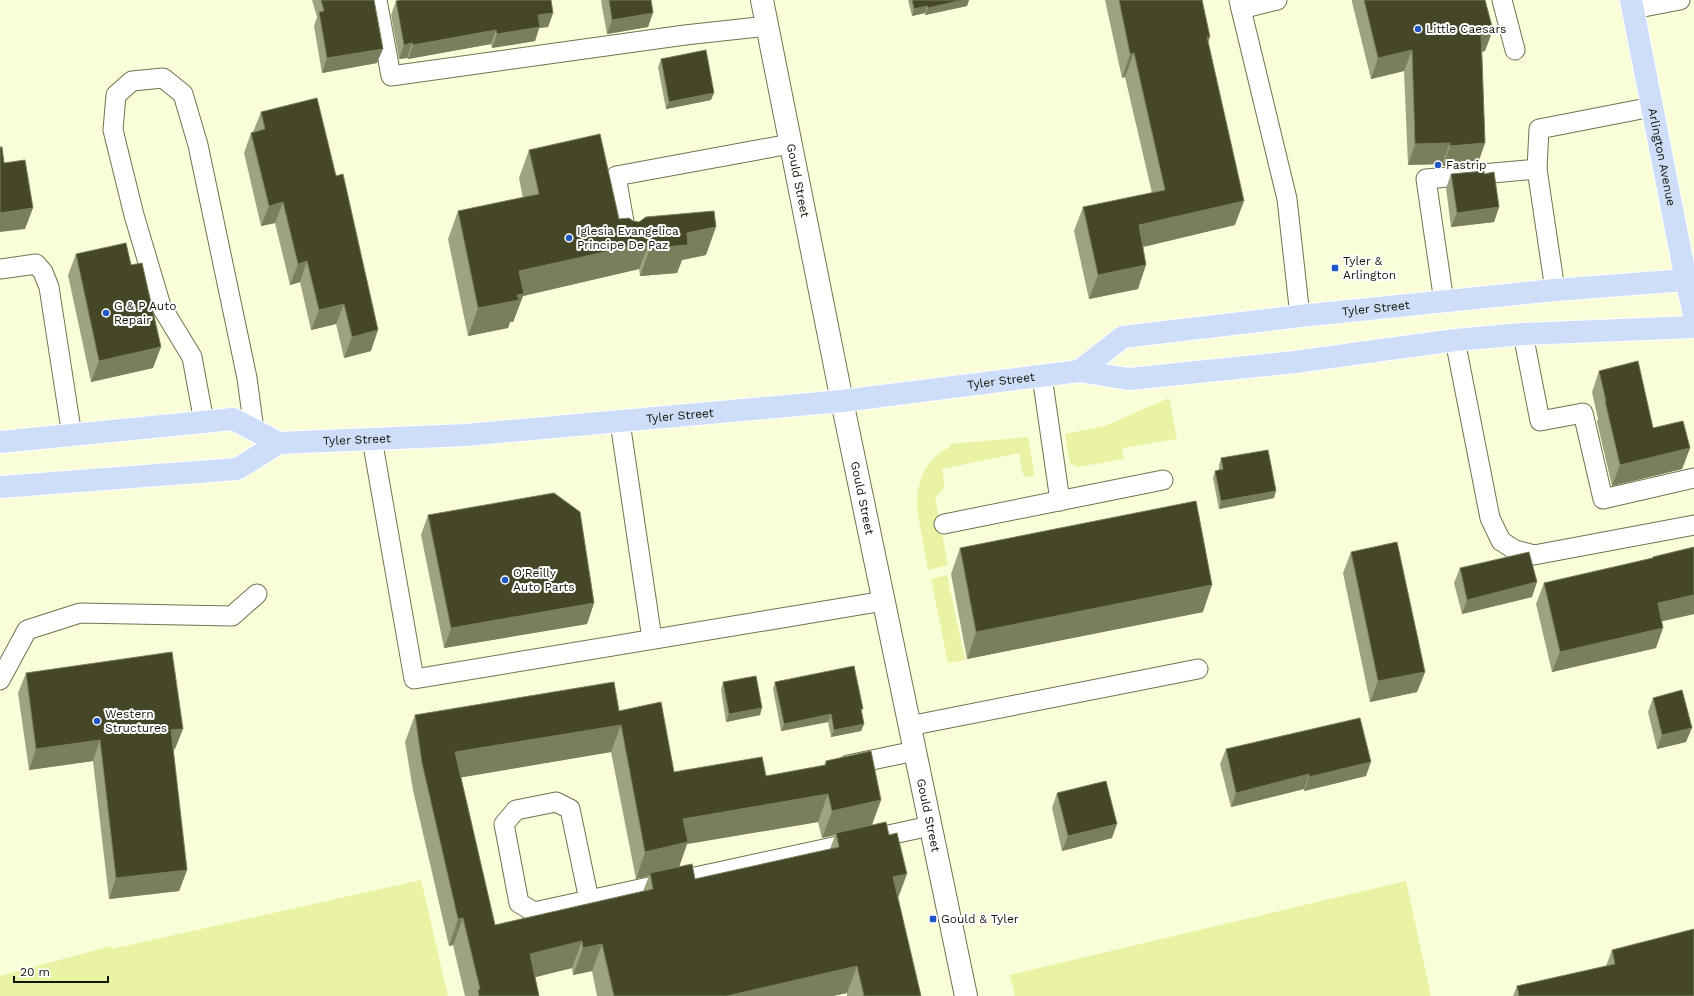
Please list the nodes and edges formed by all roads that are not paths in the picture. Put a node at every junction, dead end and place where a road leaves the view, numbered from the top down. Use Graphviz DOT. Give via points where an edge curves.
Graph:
graph roads {
  1 [pos="377,0"];
  2 [pos="762,0"];
  3 [pos="1277,0"];
  4 [pos="1502,0"];
  5 [pos="1680,0"];
  6 [pos="1240,4"];
  7 [pos="1632,4"];
  8 [pos="767,26"];
  9 [pos="1515,50"];
  10 [pos="1652,107"];
  11 [pos="790,144"];
  12 [pos="1537,169"];
  13 [pos="627,239"];
  14 [pos="0,269"];
  15 [pos="1686,280"];
  16 [pos="1555,290"];
  17 [pos="1444,302"];
  18 [pos="1694,314"];
  19 [pos="1300,316"];
  20 [pos="1694,327"];
  21 [pos="1523,334"];
  22 [pos="1455,340"];
  23 [pos="1079,371"];
  24 [pos="1042,376"];
  25 [pos="842,401"];
  26 [pos="204,422"];
  27 [pos="620,422"];
  28 [pos="254,430"];
  29 [pos="72,436"];
  30 [pos="372,439"];
  31 [pos="0,442"];
  32 [pos="278,443"];
  33 [pos="1694,478"];
  34 [pos="1163,480"];
  35 [pos="0,486"];
  36 [pos="1060,501"];
  37 [pos="944,524"];
  38 [pos="1694,524"];
  39 [pos="257,594"];
  40 [pos="884,601"];
  41 [pos="652,639"];
  42 [pos="1198,669"];
  43 [pos="0,680"];
  44 [pos="909,726"];
  45 [pos="915,751"];
  46 [pos="832,768"];
  47 [pos="930,826"];
  48 [pos="589,900"];
  49 [pos="966,996"];
  1 -- 8 [label="lane" via="391,76"];
  2 -- 8 [label="street, Gould Street"];
  3 -- 6 [label="lane"];
  4 -- 9 [label="lane"];
  5 -- 7 [label="lane"];
  6 -- 19 [label="lane" via="1287,199"];
  7 -- 10 [label="main road, Arlington Avenue"];
  8 -- 11 [label="street, Gould Street"];
  10 -- 12 [label="lane" via="1539,129"];
  10 -- 15 [label="main road, Arlington Avenue"];
  11 -- 13 [label="lane" via="616,176"];
  11 -- 25 [label="street, Gould Street"];
  12 -- 16 [label="lane"];
  12 -- 17 [label="lane" via="1426,179"];
  14 -- 29 [label="lane" via="36,264 44,272 49,287"];
  15 -- 16 [label="main road, Tyler Street"];
  15 -- 18 [label="main road, Arlington Avenue"];
  16 -- 17 [label="main road, Tyler Street"];
  17 -- 19 [label="main road, Tyler Street"];
  19 -- 23 [label="main road, Tyler Street" via="1123,337"];
  20 -- 21 [label="main road, Tyler Street"];
  21 -- 22 [label="main road, Tyler Street"];
  21 -- 33 [label="lane" via="1540,421 1583,413 1603,499"];
  22 -- 23 [label="main road, Tyler Street" via="1295,362 1129,379"];
  22 -- 38 [label="lane" via="1490,518 1501,541 1515,550 1534,555"];
  23 -- 24 [label="main road, Tyler Street"];
  24 -- 25 [label="main road, Tyler Street"];
  24 -- 36 [label="lane"];
  25 -- 27 [label="main road, Tyler Street"];
  25 -- 40 [label="street, Gould Street"];
  26 -- 28 [label="main road" via="232,419"];
  26 -- 28 [label="lane" via="192,357 161,306 112,130 116,95 132,81 163,78 183,94 198,144 247,378"];
  26 -- 29 [label="main road"];
  27 -- 30 [label="main road, Tyler Street" via="466,435"];
  27 -- 41 [label="lane"];
  28 -- 32 [label="main road"];
  29 -- 31 [label="main road"];
  30 -- 32 [label="main road, Tyler Street"];
  30 -- 41 [label="lane" via="414,679"];
  32 -- 35 [label="main road" via="238,469"];
  34 -- 36 [label="lane"];
  36 -- 37 [label="lane"];
  39 -- 43 [label="lane" via="232,616 80,613 27,630"];
  40 -- 41 [label="lane"];
  40 -- 44 [label="street, Gould Street"];
  42 -- 44 [label="lane"];
  44 -- 45 [label="street, Gould Street"];
  45 -- 46 [label="lane"];
  45 -- 47 [label="street, Gould Street"];
  47 -- 48 [label="lane"];
  47 -- 49 [label="street, Gould Street"];
  48 -- 48 [label="lane" via="534,912 519,903 504,824 516,810 556,802 570,809"];
}
